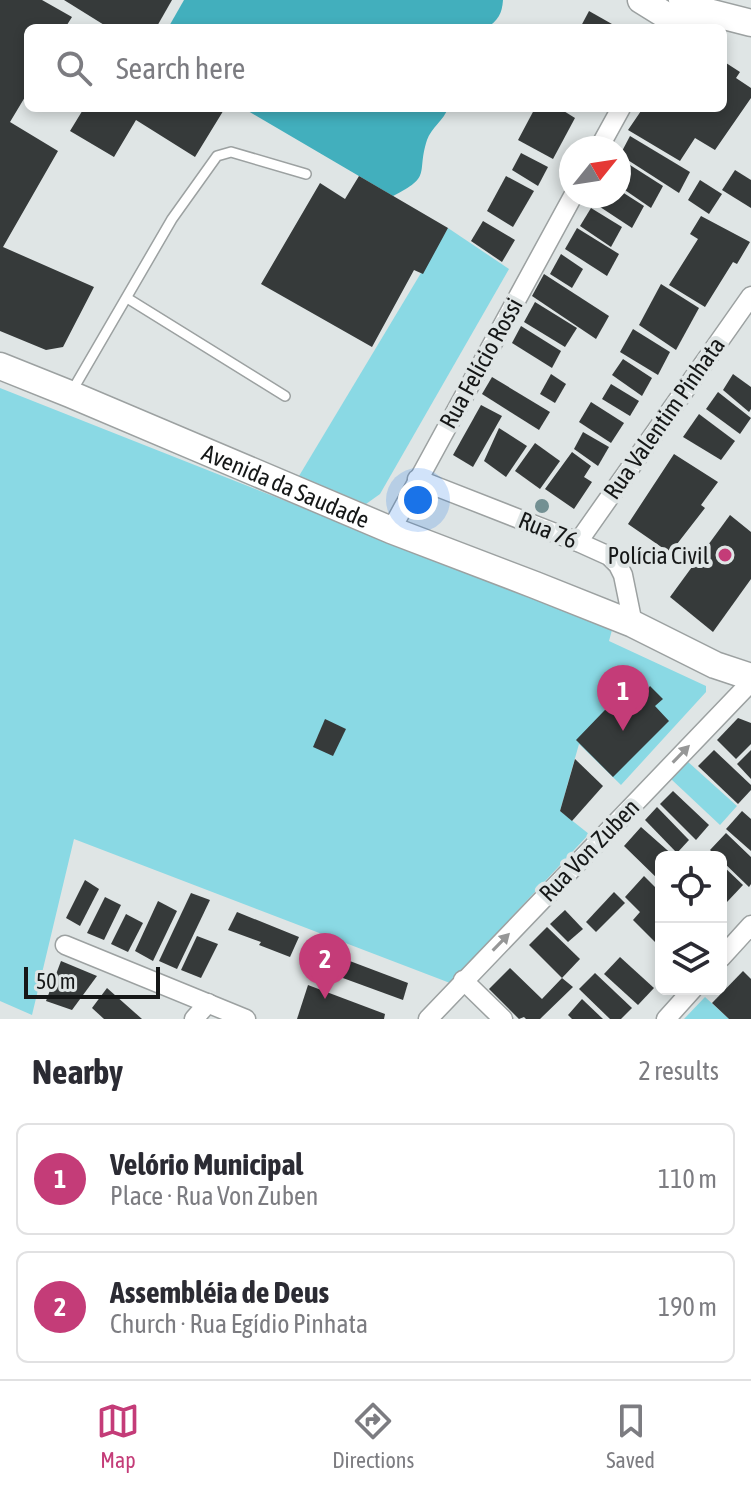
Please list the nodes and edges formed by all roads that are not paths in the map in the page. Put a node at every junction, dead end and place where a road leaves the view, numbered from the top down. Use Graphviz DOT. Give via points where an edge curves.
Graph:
graph roads {
  1 [pos="641,0"];
  2 [pos="674,11"];
  3 [pos="751,23"];
  4 [pos="692,24"];
  5 [pos="727,36"];
  6 [pos="751,41"];
  7 [pos="619,112"];
  8 [pos="606,136"];
  9 [pos="306,174"];
  10 [pos="566,208"];
  11 [pos="751,296"];
  12 [pos="127,298"];
  13 [pos="0,366"];
  14 [pos="70,394"];
  15 [pos="285,396"];
  16 [pos="417,479"];
  17 [pos="391,530"];
  18 [pos="578,542"];
  19 [pos="633,624"];
  20 [pos="751,679"];
  21 [pos="751,925"];
  22 [pos="65,945"];
  23 [pos="727,951"];
  24 [pos="463,980"];
  25 [pos="688,995"];
  26 [pos="208,1003"];
  27 [pos="194,1019"];
  28 [pos="246,1019"];
  29 [pos="428,1019"];
  30 [pos="503,1019"];
  31 [pos="666,1019"];
  1 -- 2 [label="street"];
  2 -- 3 [label="street" via="708,12"];
  2 -- 4 [label="street"];
  5 -- 6 [label="street"];
  7 -- 8 [label="street"];
  9 -- 12 [label="lane" via="231,152 217,156 172,219"];
  10 -- 16 [label="street, Rua Felício Rossi"];
  11 -- 18 [label="street, Rua Valentim Pinhata"];
  12 -- 14 [label="lane"];
  12 -- 15 [label="lane"];
  13 -- 14 [label="street, Avenida da Saudade"];
  14 -- 17 [label="street, Avenida da Saudade"];
  16 -- 17 [label="street, Rua Felício Rossi"];
  16 -- 18 [label="street, Rua 76"];
  17 -- 19 [label="street, Avenida da Saudade"];
  18 -- 19 [label="street, Rua 76" via="618,565"];
  19 -- 20 [label="street, Avenida da Saudade"];
  24 -- 20 [label="street, Rua Von Zuben, one-way"];
  21 -- 23 [label="street"];
  22 -- 26 [label="street"];
  24 -- 29 [label="street, Rua Von Zuben"];
  24 -- 30 [label="street"];
  25 -- 31 [label="street"];
  26 -- 27 [label="street"];
  26 -- 28 [label="street"];
}
